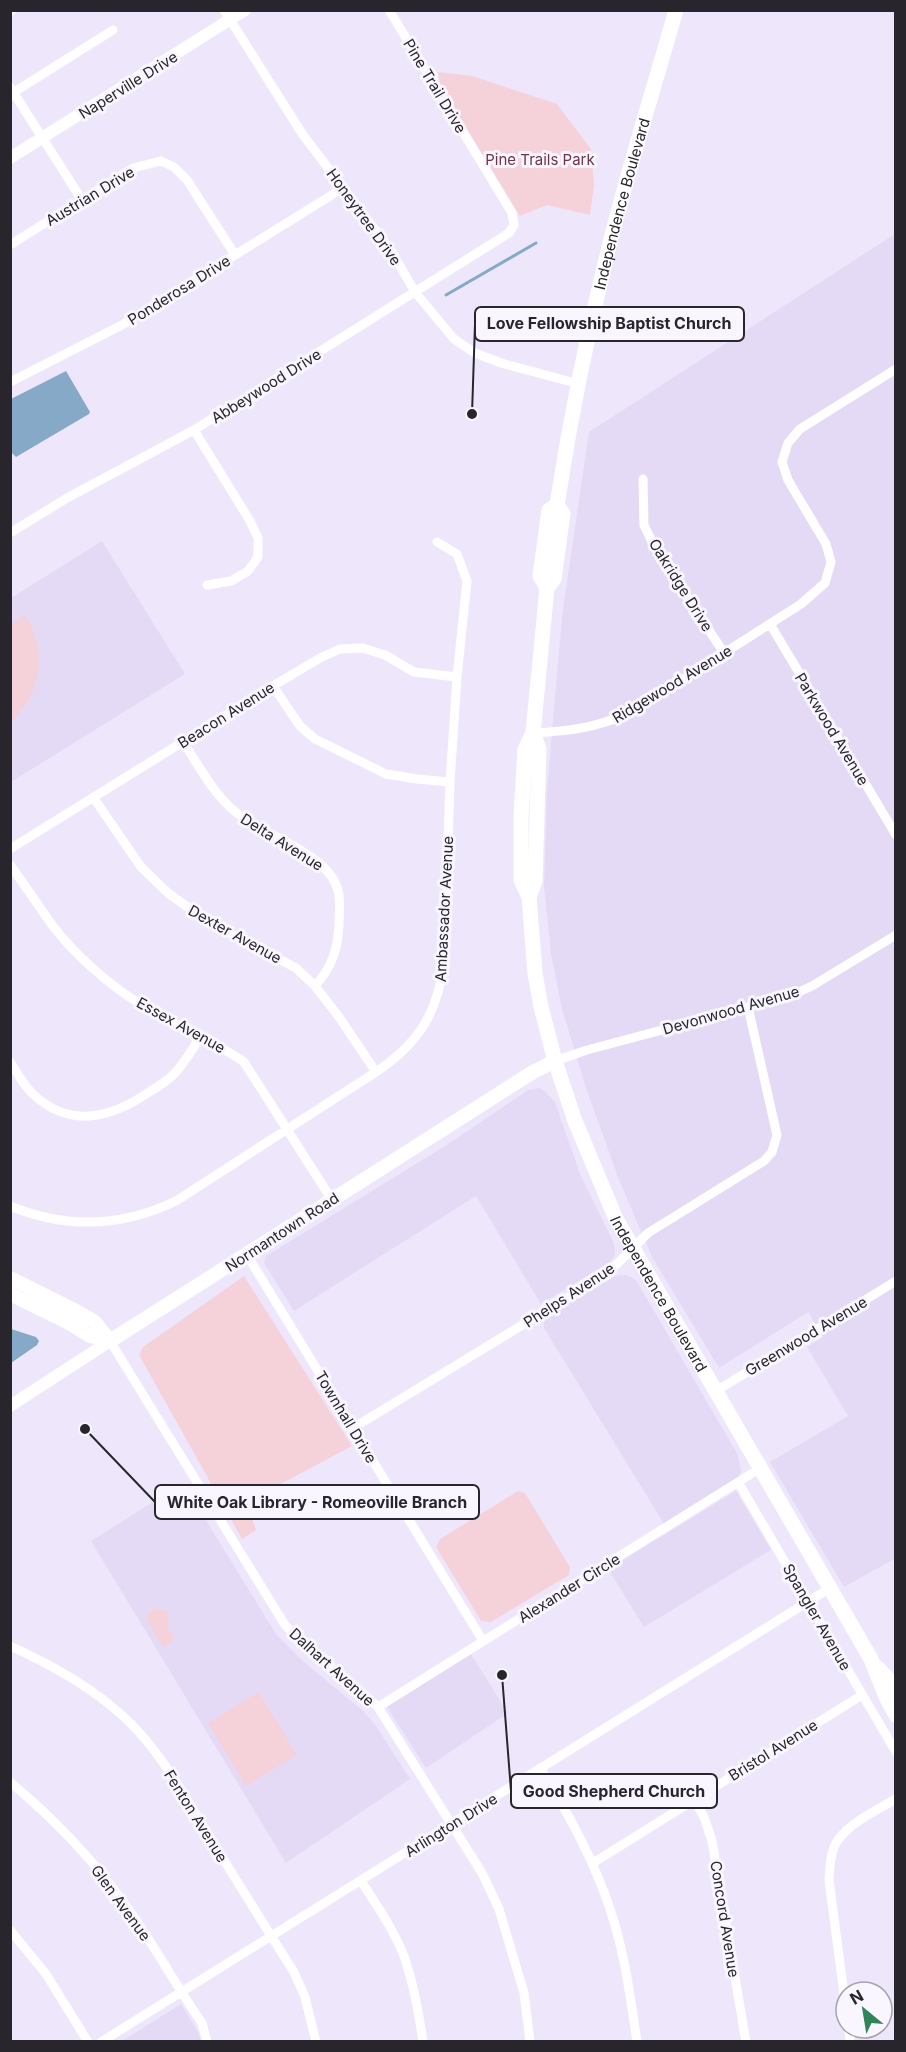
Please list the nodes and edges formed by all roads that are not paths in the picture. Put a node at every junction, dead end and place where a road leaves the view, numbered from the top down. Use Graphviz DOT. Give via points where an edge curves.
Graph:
graph roads {
  1 [pos="245,10"];
  2 [pos="389,10"];
  3 [pos="676,10"];
  4 [pos="227,16"];
  5 [pos="113,30"];
  6 [pos="12,91"];
  7 [pos="43,138"];
  8 [pos="10,158"];
  9 [pos="342,188"];
  10 [pos="82,200"];
  11 [pos="514,225"];
  12 [pos="10,245"];
  13 [pos="235,255"];
  14 [pos="415,292"];
  15 [pos="896,369"];
  16 [pos="10,382"];
  17 [pos="579,384"];
  18 [pos="195,430"];
  19 [pos="643,479"];
  20 [pos="10,533"];
  21 [pos="437,542"];
  22 [pos="207,585"];
  23 [pos="770,624"];
  24 [pos="724,653"];
  25 [pos="457,677"];
  26 [pos="273,686"];
  27 [pos="533,733"];
  28 [pos="183,742"];
  29 [pos="450,782"];
  30 [pos="93,797"];
  31 [pos="896,835"];
  32 [pos="10,849"];
  33 [pos="10,865"];
  34 [pos="896,935"];
  35 [pos="315,986"];
  36 [pos="748,1008"];
  37 [pos="200,1037"];
  38 [pos="555,1061"];
  39 [pos="10,1062"];
  40 [pos="376,1072"];
  41 [pos="288,1129"];
  42 [pos="333,1200"];
  43 [pos="10,1206"];
  44 [pos="633,1250"];
  45 [pos="247,1255"];
  46 [pos="10,1278"];
  47 [pos="896,1281"];
  48 [pos="10,1294"];
  49 [pos="110,1341"];
  50 [pos="716,1391"];
  51 [pos="10,1406"];
  52 [pos="353,1428"];
  53 [pos="759,1469"];
  54 [pos="738,1482"];
  55 [pos="830,1588"];
  56 [pos="808,1602"];
  57 [pos="483,1641"];
  58 [pos="10,1646"];
  59 [pos="871,1659"];
  60 [pos="896,1688"];
  61 [pos="862,1695"];
  62 [pos="378,1707"];
  63 [pos="896,1715"];
  64 [pos="896,1752"];
  65 [pos="540,1768"];
  66 [pos="10,1782"];
  67 [pos="896,1799"];
  68 [pos="694,1800"];
  69 [pos="450,1825"];
  70 [pos="592,1863"];
  71 [pos="360,1881"];
  72 [pos="10,1930"];
  73 [pos="271,1936"];
  74 [pos="842,1980"];
  75 [pos="181,1993"];
  76 [pos="88,2042"];
  77 [pos="101,2042"];
  78 [pos="207,2042"];
  79 [pos="316,2042"];
  80 [pos="423,2042"];
  81 [pos="530,2042"];
  82 [pos="637,2042"];
  83 [pos="746,2042"];
  1 -- 4 [label="street, Naperville Drive"];
  2 -- 11 [label="street, Pine Trail Drive" via="512,213"];
  3 -- 17 [label="main road, Independence Boulevard" via="621,202"];
  4 -- 7 [label="street, Naperville Drive"];
  4 -- 9 [label="street, Honeytree Drive"];
  5 -- 6 [label="street"];
  6 -- 7 [label="street"];
  7 -- 8 [label="street, Naperville Drive"];
  7 -- 10 [label="street"];
  9 -- 13 [label="street, Ponderosa Drive"];
  9 -- 14 [label="street, Honeytree Drive" via="392,252"];
  10 -- 12 [label="street, Austrian Drive"];
  10 -- 13 [label="street, Austrian Drive" via="133,168 161,161 187,180"];
  11 -- 14 [label="street, Abbeywood Drive" via="509,233"];
  13 -- 16 [label="street, Ponderosa Drive" via="122,325"];
  14 -- 17 [label="street, Honeytree Drive" via="454,339 475,353"];
  14 -- 18 [label="street, Abbeywood Drive"];
  15 -- 23 [label="street, Ridgewood Avenue" via="800,429 788,443 782,462 788,480 826,544 831,562 819,591"];
  17 -- 27 [label="main road, Independence Boulevard" via="556,505 563,514 554,579 547,588"];
  18 -- 20 [label="street, Abbeywood Drive"];
  18 -- 22 [label="street" via="258,538 258,557 248,571 231,581"];
  19 -- 24 [label="street, Oakridge Drive" via="644,525"];
  21 -- 25 [label="street, Ambassador Avenue" via="457,554 467,581"];
  23 -- 24 [label="street, Ridgewood Avenue"];
  23 -- 31 [label="street, Parkwood Avenue"];
  24 -- 27 [label="street, Ridgewood Avenue" via="605,724 574,731"];
  25 -- 26 [label="street, Beacon Avenue" via="414,672 385,655 363,648 340,649"];
  25 -- 29 [label="street, Ambassador Avenue"];
  26 -- 28 [label="street, Beacon Avenue"];
  26 -- 29 [label="street" via="300,726 315,739 386,774"];
  27 -- 38 [label="main road, Independence Boulevard" via="539,749 535,881 529,897 535,974"];
  28 -- 30 [label="street, Beacon Avenue"];
  28 -- 35 [label="street, Delta Avenue" via="231,808 311,857 334,882 339,892 338,947 331,966"];
  29 -- 40 [label="street, Ambassador Avenue" via="441,984 417,1037"];
  30 -- 32 [label="street, Beacon Avenue"];
  30 -- 35 [label="street, Dexter Avenue" via="141,867 168,893 207,921 296,968"];
  33 -- 37 [label="street, Essex Avenue" via="82,957 139,1003"];
  34 -- 36 [label="street, Devonwood Avenue" via="812,986"];
  35 -- 40 [label="street, Dexter Avenue"];
  36 -- 38 [label="street, Devonwood Avenue"];
  36 -- 44 [label="street, Phelps Avenue" via="776,1123 776,1144 764,1161 648,1233"];
  37 -- 39 [label="street" via="171,1077 120,1110 101,1116 76,1116 54,1109 33,1095"];
  37 -- 41 [label="street, Essex Avenue" via="244,1062"];
  38 -- 42 [label="main road, Normantown Road"];
  38 -- 44 [label="main road, Independence Boulevard" via="596,1173"];
  40 -- 41 [label="street, Ambassador Avenue"];
  41 -- 42 [label="street, Essex Avenue"];
  41 -- 43 [label="street, Ambassador Avenue" via="176,1200 128,1219 75,1223 43,1218"];
  42 -- 45 [label="main road, Normantown Road"];
  44 -- 50 [label="main road, Independence Boulevard"];
  44 -- 52 [label="street, Phelps Avenue" via="608,1273"];
  45 -- 49 [label="main road, Normantown Road"];
  45 -- 52 [label="street, Townhall Drive"];
  46 -- 49 [label="main road, Dalhart Avenue" via="94,1322"];
  47 -- 50 [label="street, Greenwood Avenue"];
  48 -- 49 [label="main road" via="90,1336"];
  49 -- 51 [label="street, Normantown Road"];
  49 -- 62 [label="street, Dalhart Avenue" via="285,1625 303,1645"];
  50 -- 53 [label="main road, Independence Boulevard"];
  52 -- 57 [label="street, Townhall Drive"];
  53 -- 54 [label="street, Alexander Circle"];
  53 -- 55 [label="main road, Independence Boulevard"];
  54 -- 56 [label="street, Spangler Avenue"];
  54 -- 57 [label="street, Alexander Circle"];
  55 -- 56 [label="street, Arlington Drive"];
  55 -- 59 [label="main road, Independence Boulevard"];
  56 -- 61 [label="street, Spangler Avenue"];
  56 -- 65 [label="street, Arlington Drive"];
  57 -- 62 [label="street, Alexander Circle"];
  58 -- 73 [label="street, Fenton Avenue" via="88,1689 123,1716 181,1790"];
  59 -- 60 [label="main road, Independence Boulevard"];
  59 -- 63 [label="main road, Independence Boulevard"];
  61 -- 64 [label="street, Spangler Avenue"];
  61 -- 68 [label="street, Bristol Avenue"];
  62 -- 69 [label="street, Dalhart Avenue"];
  65 -- 69 [label="street, Arlington Drive"];
  65 -- 70 [label="street"];
  66 -- 75 [label="street, Glen Avenue" via="42,1809 96,1867"];
  67 -- 74 [label="street" via="854,1825 838,1840 830,1860 829,1880"];
  68 -- 70 [label="street, Bristol Avenue"];
  68 -- 83 [label="street, Concord Avenue" via="712,1840"];
  69 -- 71 [label="street, Arlington Drive"];
  69 -- 81 [label="street, Dalhart Avenue" via="482,1873 498,1910 524,1993"];
  70 -- 82 [label="street" via="626,1969"];
  71 -- 73 [label="street, Arlington Drive"];
  71 -- 80 [label="street" via="405,1957 418,2003"];
  72 -- 76 [label="street" via="46,1974"];
  73 -- 75 [label="street, Arlington Drive"];
  73 -- 79 [label="street, Fenton Avenue" via="305,1997"];
  75 -- 77 [label="street, Arlington Drive"];
  75 -- 78 [label="street, Glen Avenue" via="202,2023"];
}
